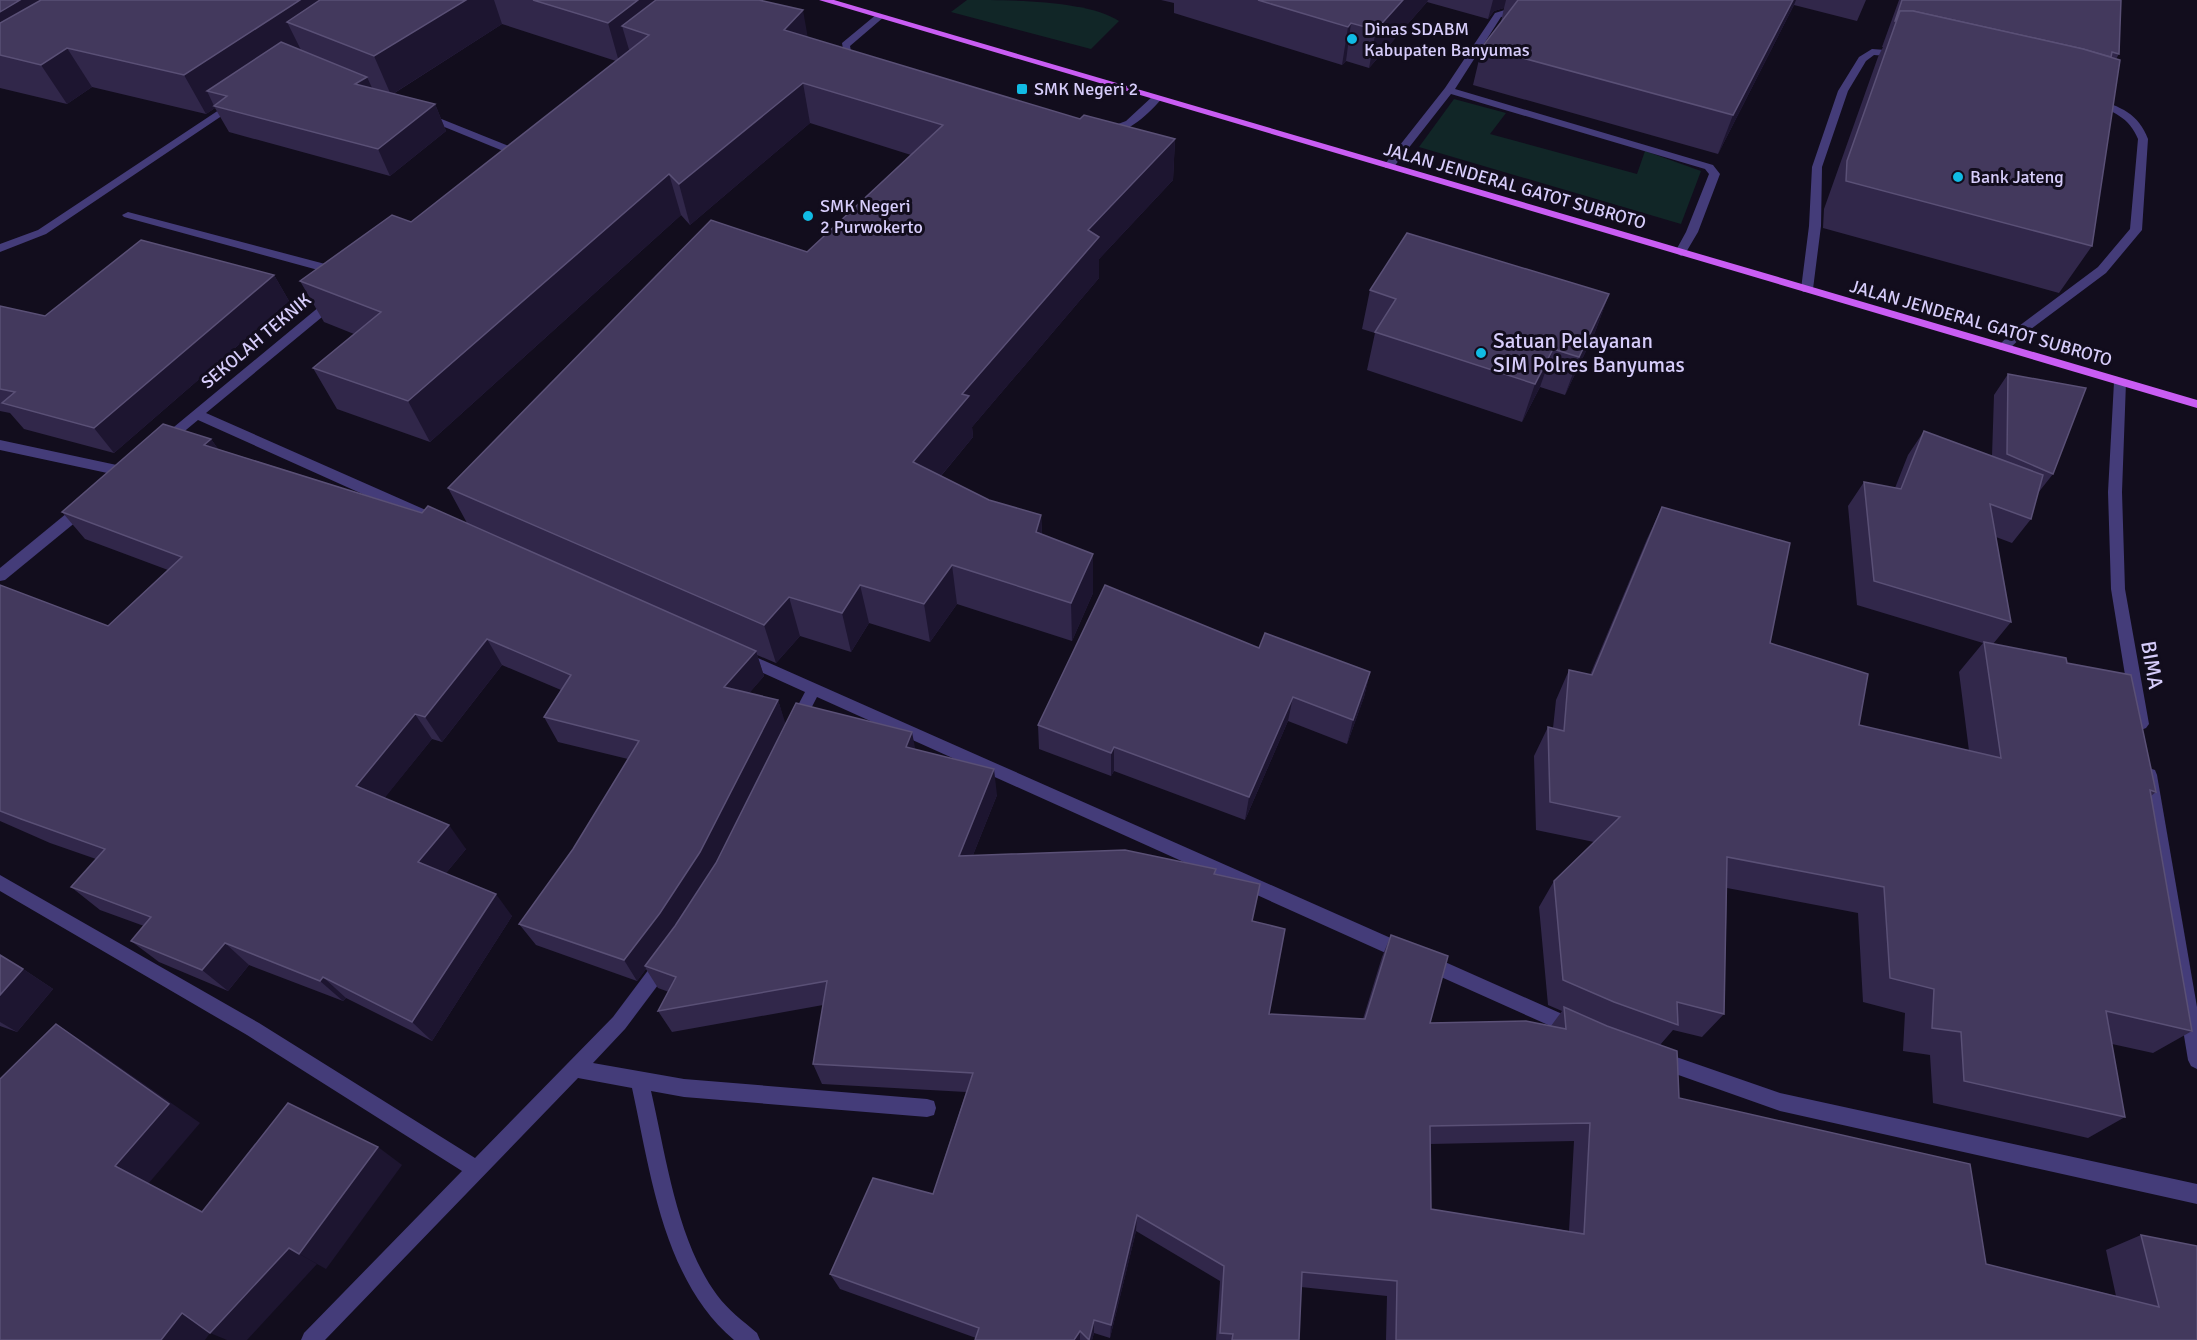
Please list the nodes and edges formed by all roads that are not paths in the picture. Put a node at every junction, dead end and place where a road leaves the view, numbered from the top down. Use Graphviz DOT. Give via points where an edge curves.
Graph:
graph roads {
  1 [pos="824,0"];
  2 [pos="1531,13"];
  3 [pos="880,16"];
  4 [pos="1914,57"];
  5 [pos="868,60"];
  6 [pos="1449,90"];
  7 [pos="243,97"];
  8 [pos="1157,98"];
  9 [pos="2081,98"];
  10 [pos="411,109"];
  11 [pos="1090,133"];
  12 [pos="517,153"];
  13 [pos="1389,166"];
  14 [pos="128,215"];
  15 [pos="0,248"];
  16 [pos="1681,252"];
  17 [pos="351,275"];
  18 [pos="1807,289"];
  19 [pos="345,291"];
  20 [pos="2004,347"];
  21 [pos="2120,381"];
  22 [pos="2197,404"];
  23 [pos="197,414"];
  24 [pos="0,445"];
  25 [pos="153,450"];
  26 [pos="126,472"];
  27 [pos="90,502"];
  28 [pos="444,524"];
  29 [pos="0,576"];
  30 [pos="725,650"];
  31 [pos="814,689"];
  32 [pos="787,742"];
  33 [pos="0,882"];
  34 [pos="673,951"];
  35 [pos="1592,1036"];
  36 [pos="1647,1055"];
  37 [pos="2197,1060"];
  38 [pos="574,1069"];
  39 [pos="639,1080"];
  40 [pos="927,1108"];
  41 [pos="477,1170"];
  42 [pos="2197,1194"];
  43 [pos="311,1340"];
  44 [pos="750,1340"];
  1 -- 3 [label="main road, JALAN JENDERAL GATOT SUBROTO"];
  2 -- 6 [label="street" via="1498,15"];
  3 -- 5 [label="street" via="845,45 847,53"];
  3 -- 8 [label="main road, JALAN JENDERAL GATOT SUBROTO"];
  4 -- 18 [label="street" via="1872,52 1862,58 1843,91 1817,167"];
  6 -- 13 [label="street"];
  6 -- 16 [label="street" via="1709,167 1715,174"];
  7 -- 15 [label="street" via="42,232"];
  8 -- 11 [label="street" via="1130,123 1109,132"];
  8 -- 13 [label="main road, JALAN JENDERAL GATOT SUBROTO"];
  9 -- 20 [label="street" via="2113,108 2138,126 2143,139 2136,230 2102,270"];
  10 -- 12 [label="street"];
  13 -- 16 [label="main road, JALAN JENDERAL GATOT SUBROTO"];
  14 -- 17 [label="street"];
  16 -- 18 [label="main road, JALAN JENDERAL GATOT SUBROTO"];
  18 -- 20 [label="main road, JALAN JENDERAL GATOT SUBROTO"];
  19 -- 23 [label="street, SEKOLAH TEKNIK"];
  20 -- 21 [label="main road, JALAN JENDERAL GATOT SUBROTO"];
  21 -- 22 [label="main road, JALAN JENDERAL GATOT SUBROTO"];
  21 -- 37 [label="street, BIMA" via="2115,492 2118,589"];
  23 -- 25 [label="street, SEKOLAH TEKNIK"];
  23 -- 28 [label="street"];
  24 -- 26 [label="street"];
  27 -- 29 [label="street"];
  30 -- 31 [label="street"];
  31 -- 32 [label="street"];
  31 -- 35 [label="street"];
  33 -- 41 [label="street" via="253,1029"];
  34 -- 38 [label="street" via="619,1023"];
  36 -- 42 [label="street" via="1780,1101"];
  38 -- 39 [label="street"];
  38 -- 41 [label="street"];
  39 -- 40 [label="street" via="684,1088"];
  39 -- 44 [label="street" via="688,1264 709,1301"];
  41 -- 43 [label="street"];
}
